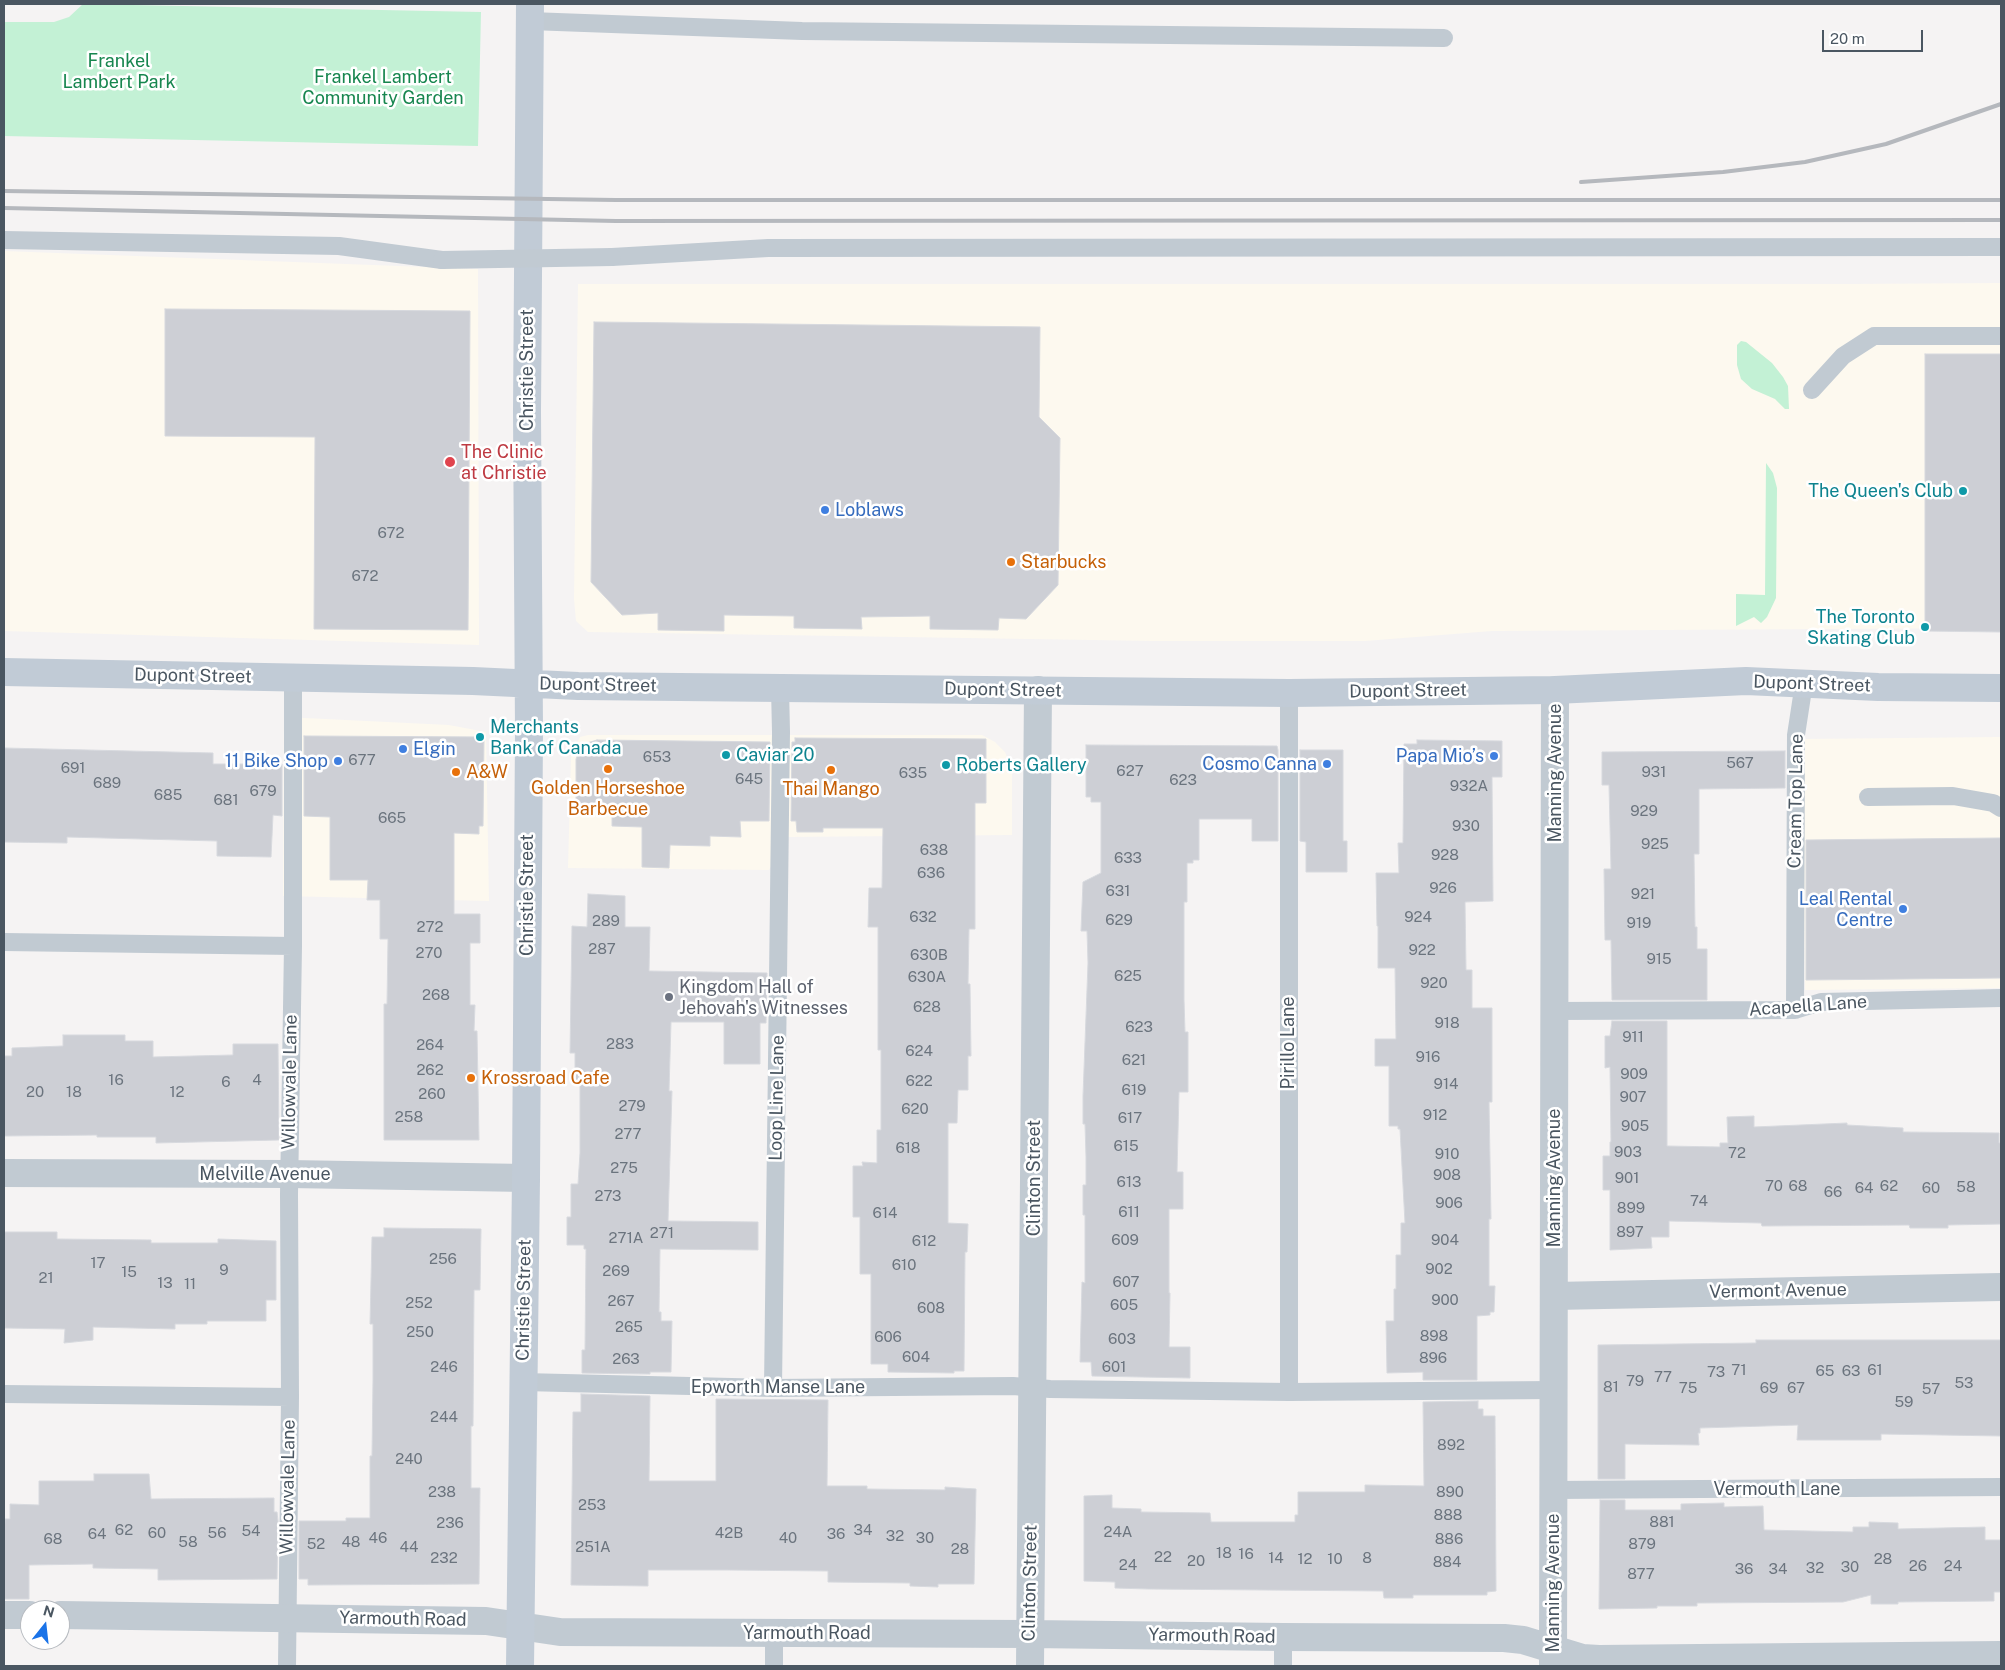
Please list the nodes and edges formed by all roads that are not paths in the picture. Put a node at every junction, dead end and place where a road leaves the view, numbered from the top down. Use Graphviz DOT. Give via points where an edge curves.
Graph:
graph roads {
  1 [pos="530,12"];
  2 [pos="1444,38"];
  3 [pos="4,240"];
  4 [pos="2001,246"];
  5 [pos="2001,336"];
  6 [pos="1812,390"];
  7 [pos="4,672"];
  8 [pos="293,677"];
  9 [pos="1804,683"];
  10 [pos="528,684"];
  11 [pos="780,688"];
  12 [pos="2001,688"];
  13 [pos="1038,690"];
  14 [pos="1556,690"];
  15 [pos="1289,693"];
  16 [pos="1868,798"];
  17 [pos="2001,808"];
  18 [pos="4,942"];
  19 [pos="293,946"];
  20 [pos="2001,998"];
  21 [pos="1795,1010"];
  22 [pos="1554,1011"];
  23 [pos="4,1173"];
  24 [pos="289,1174"];
  25 [pos="526,1178"];
  26 [pos="2001,1287"];
  27 [pos="1554,1296"];
  28 [pos="523,1382"];
  29 [pos="1032,1387"];
  30 [pos="773,1388"];
  31 [pos="1554,1390"];
  32 [pos="1289,1392"];
  33 [pos="4,1394"];
  34 [pos="290,1397"];
  35 [pos="2001,1487"];
  36 [pos="1553,1490"];
  37 [pos="4,1615"];
  38 [pos="20,1615"];
  39 [pos="70,1615"];
  40 [pos="286,1618"];
  41 [pos="520,1625"];
  42 [pos="774,1633"];
  43 [pos="1029,1634"];
  44 [pos="1283,1638"];
  45 [pos="2001,1655"];
  46 [pos="1553,1658"];
  47 [pos="286,1666"];
  48 [pos="520,1666"];
  49 [pos="774,1666"];
  50 [pos="1030,1666"];
  51 [pos="1283,1666"];
  1 -- 2 [label="lane" via="802,31"];
  1 -- 10 [label="main road, Christie Street"];
  3 -- 4 [label="lane, bridge" via="339,246 442,260 612,257 778,248"];
  5 -- 6 [label="lane" via="1874,336 1843,356"];
  7 -- 8 [label="main road, Dupont Street"];
  8 -- 10 [label="main road, Dupont Street"];
  8 -- 19 [label="lane, Willowvale Lane"];
  9 -- 12 [label="main road, Dupont Street"];
  9 -- 14 [label="main road, Dupont Street" via="1746,681"];
  9 -- 21 [label="lane, Cream Top Lane" via="1796,735"];
  10 -- 11 [label="main road, Dupont Street"];
  10 -- 25 [label="main road, Christie Street"];
  11 -- 13 [label="main road, Dupont Street"];
  11 -- 30 [label="lane, Loop Line Lane"];
  13 -- 15 [label="main road, Dupont Street"];
  13 -- 29 [label="street, Clinton Street"];
  14 -- 15 [label="main road, Dupont Street"];
  14 -- 22 [label="street, Manning Avenue"];
  15 -- 32 [label="lane, Pirillo Lane"];
  16 -- 17 [label="lane" via="1953,796 1992,803"];
  18 -- 19 [label="lane"];
  19 -- 24 [label="lane, Willowvale Lane"];
  20 -- 21 [label="lane, Acapella Lane" via="1821,1002"];
  21 -- 22 [label="lane, Acapella Lane"];
  22 -- 27 [label="street, Manning Avenue"];
  23 -- 24 [label="street, Melville Avenue"];
  24 -- 25 [label="street, Melville Avenue"];
  24 -- 34 [label="lane, Willowvale Lane"];
  25 -- 28 [label="main road, Christie Street"];
  26 -- 27 [label="street, Vermont Avenue"];
  27 -- 31 [label="street, Manning Avenue"];
  28 -- 30 [label="lane, Epworth Manse Lane"];
  28 -- 41 [label="main road, Christie Street"];
  29 -- 30 [label="lane, Epworth Manse Lane"];
  29 -- 32 [label="lane, Epworth Manse Lane"];
  29 -- 43 [label="street, Clinton Street"];
  31 -- 32 [label="lane, Epworth Manse Lane"];
  31 -- 36 [label="street, Manning Avenue"];
  33 -- 34 [label="lane"];
  34 -- 40 [label="lane, Willowvale Lane"];
  35 -- 36 [label="lane, Vermouth Lane"];
  36 -- 46 [label="street, Manning Avenue"];
  37 -- 38 [label="street"];
  39 -- 40 [label="street, Yarmouth Road"];
  40 -- 41 [label="street, Yarmouth Road" via="486,1621"];
  40 -- 47 [label="lane, Willowvale Lane"];
  41 -- 42 [label="street, Yarmouth Road" via="560,1632"];
  41 -- 48 [label="main road, Christie Street"];
  42 -- 43 [label="street, Yarmouth Road"];
  42 -- 49 [label="lane"];
  43 -- 44 [label="street, Yarmouth Road"];
  43 -- 50 [label="street, Clinton Street"];
  44 -- 46 [label="street, Yarmouth Road" via="1504,1638 1523,1640"];
  44 -- 51 [label="lane"];
  45 -- 46 [label="street, Yarmouth Road"];
}
